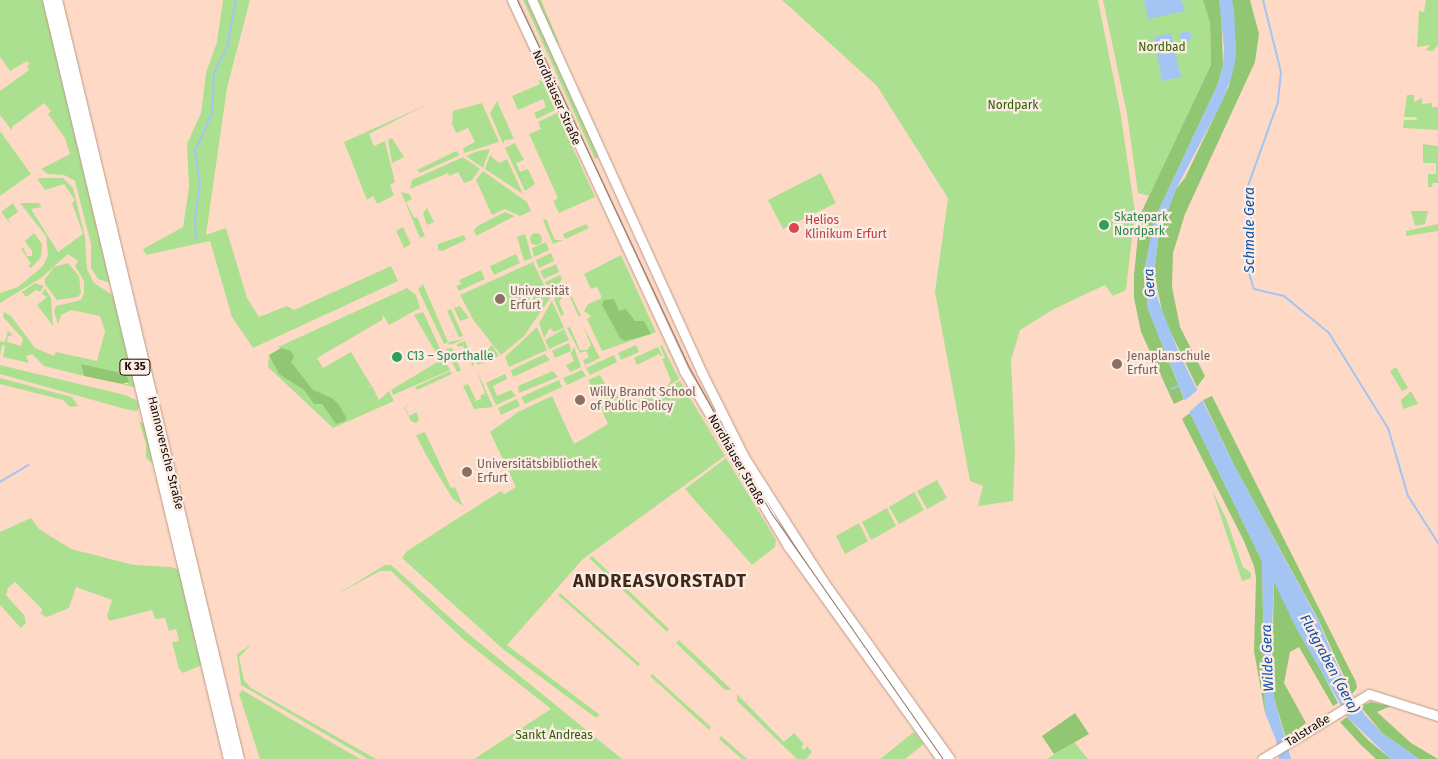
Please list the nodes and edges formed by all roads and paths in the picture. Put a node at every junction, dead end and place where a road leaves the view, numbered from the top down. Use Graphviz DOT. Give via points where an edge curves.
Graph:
graph roads {
  1 [pos="48,0"];
  2 [pos="57,0"];
  3 [pos="512,0"];
  4 [pos="532,0"];
  5 [pos="1438,716"];
  6 [pos="228,758"];
  7 [pos="1264,758"];
  8 [pos="239,759"];
  9 [pos="941,759"];
  10 [pos="950,759"];
  1 -- 6 [label="highway, Hannoversche Straße / K 35"];
  2 -- 8 [label="highway, Hannoversche Straße / K 35"];
  3 -- 9 [label="main road, Nordhäuser Straße" via="684,371 788,546"];
  4 -- 10 [label="main road, Nordhäuser Straße" via="702,374 744,457 823,581"];
  5 -- 7 [label="main road, Talstraße" via="1375,695 1360,698"];
}
